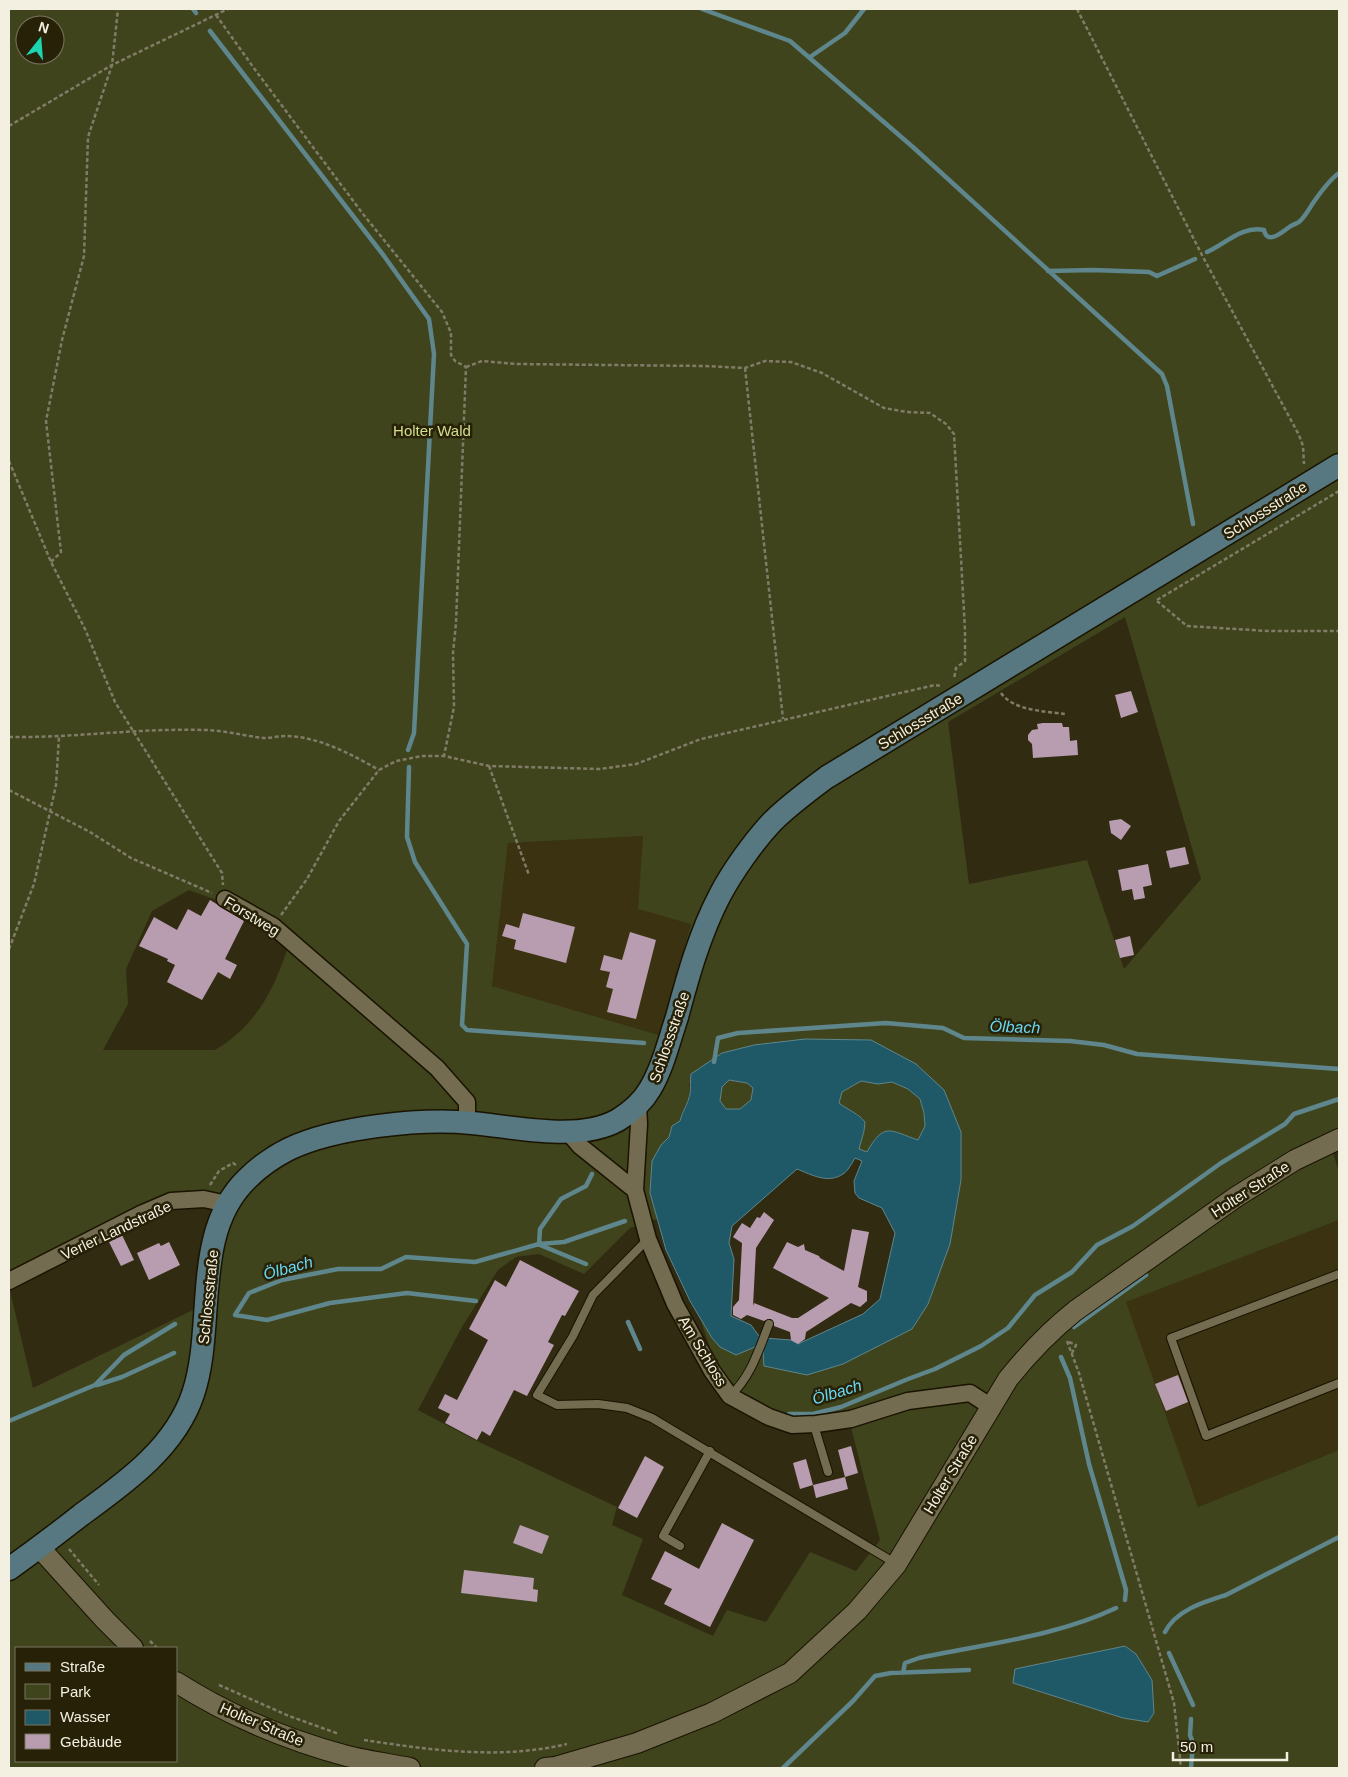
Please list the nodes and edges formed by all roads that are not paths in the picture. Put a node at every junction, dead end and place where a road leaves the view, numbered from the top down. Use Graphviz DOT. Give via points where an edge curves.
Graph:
graph roads {
  1 [pos="1339,465"];
  2 [pos="225,899"];
  3 [pos="638,1105"];
  4 [pos="467,1122"];
  5 [pos="569,1132"];
  6 [pos="1339,1139"];
  7 [pos="634,1190"];
  8 [pos="227,1204"];
  9 [pos="648,1239"];
  10 [pos="1339,1274"];
  11 [pos="9,1281"];
  12 [pos="769,1324"];
  13 [pos="1339,1383"];
  14 [pos="730,1396"];
  15 [pos="990,1406"];
  16 [pos="816,1424"];
  17 [pos="710,1451"];
  18 [pos="828,1472"];
  19 [pos="680,1546"];
  20 [pos="39,1547"];
  21 [pos="896,1564"];
  22 [pos="9,1569"];
  23 [pos="132,1647"];
  24 [pos="178,1683"];
  25 [pos="410,1768"];
  26 [pos="545,1768"];
  1 -- 3 [label="main road, Schlossstraße" via="1302,487 1150,596 956,692 798,798 771,823 720,896 700,943 666,1052 651,1088"];
  2 -- 4 [label="street, Forstweg" via="273,926 437,1068 467,1102"];
  3 -- 5 [label="main road, Schlossstraße" via="616,1121 596,1129"];
  3 -- 7 [label="street, Am Schloss"];
  4 -- 5 [label="main road, Schlossstraße"];
  4 -- 8 [label="main road, Schlossstraße" via="405,1122 310,1141 266,1163 236,1190"];
  5 -- 7 [label="street" via="580,1146"];
  6 -- 15 [label="street, Holter Straße" via="1295,1160 1236,1197 1075,1311 1062,1333 1028,1354"];
  7 -- 9 [label="street, Am Schloss"];
  8 -- 11 [label="street, Verler Landstraße" via="204,1199 172,1201"];
  8 -- 20 [label="main road, Schlossstraße" via="218,1225 210,1264 202,1355 192,1395 176,1429 147,1463"];
  9 -- 14 [label="street, Am Schloss" via="676,1304 712,1371"];
  9 -- 17 [label="lane" via="593,1294 573,1336 537,1396 557,1405 598,1404 627,1408 652,1418"];
  10 -- 13 [label="lane" via="1171,1338 1206,1436"];
  12 -- 14 [label="lane" via="740,1387"];
  14 -- 16 [label="street, Am Schloss" via="769,1417 792,1424"];
  15 -- 16 [label="street, Am Schloss" via="970,1394 908,1401 851,1419"];
  15 -- 21 [label="street, Holter Straße"];
  16 -- 18 [label="lane"];
  17 -- 19 [label="lane" via="663,1536"];
  17 -- 21 [label="lane"];
  20 -- 22 [label="main road, Schlossstraße"];
  20 -- 23 [label="street"];
  21 -- 26 [label="street, Holter Straße" via="857,1611 790,1673 712,1713 637,1743"];
  24 -- 25 [label="street, Holter Straße" via="282,1735 348,1756"];
}
